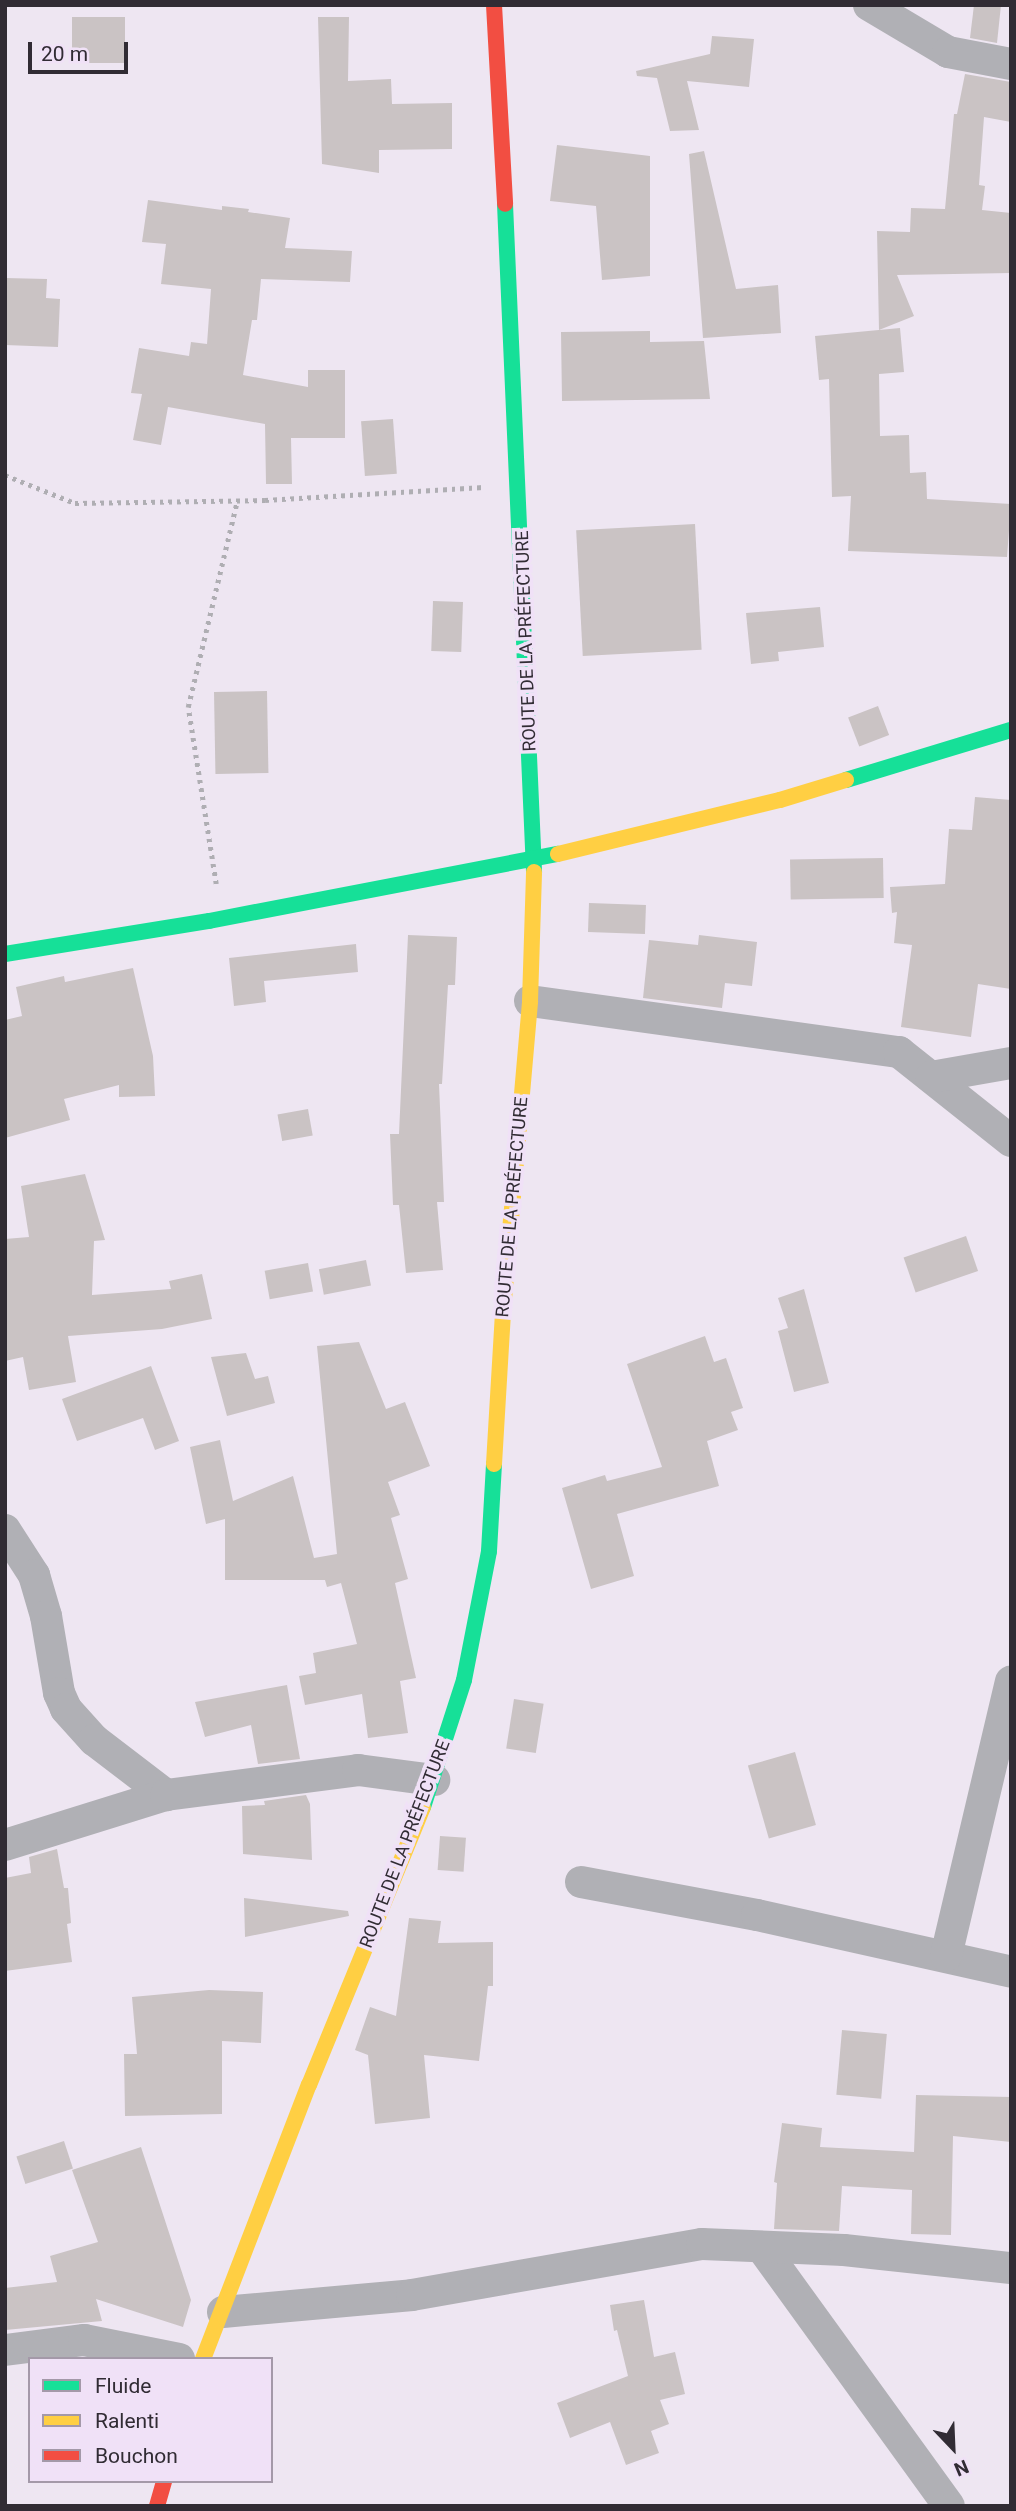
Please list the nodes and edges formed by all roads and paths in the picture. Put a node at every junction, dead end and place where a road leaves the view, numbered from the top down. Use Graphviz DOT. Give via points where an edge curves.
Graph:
graph roads {
  1 [pos="486,5"];
  2 [pos="869,5"];
  3 [pos="494,6"];
  4 [pos="1011,64"];
  5 [pos="5,475"];
  6 [pos="519,485"];
  7 [pos="237,501"];
  8 [pos="1011,730"];
  9 [pos="534,860"];
  10 [pos="221,919"];
  11 [pos="5,954"];
  12 [pos="530,1001"];
  13 [pos="1011,1063"];
  14 [pos="931,1077"];
  15 [pos="1011,1141"];
  16 [pos="5,1530"];
  17 [pos="1011,1682"];
  18 [pos="434,1780"];
  19 [pos="166,1795"];
  20 [pos="5,1845"];
  21 [pos="581,1882"];
  22 [pos="946,1956"];
  23 [pos="1011,1972"];
  24 [pos="763,2249"];
  25 [pos="1011,2268"];
  26 [pos="223,2312"];
  27 [pos="5,2350"];
  28 [pos="169,2357"];
  29 [pos="204,2357"];
  30 [pos="163,2483"];
  31 [pos="157,2506"];
  32 [pos="949,2506"];
  1 -- 3 [label="street"];
  2 -- 4 [label="street" via="948,51"];
  3 -- 6 [label="street, ROUTE DE LA PRÉFECTURE"];
  5 -- 7 [label="path" via="75,503"];
  6 -- 7 [label="path"];
  6 -- 9 [label="street, ROUTE DE LA PRÉFECTURE"];
  7 -- 10 [label="path" via="188,707"];
  8 -- 9 [label="street" via="780,800"];
  9 -- 10 [label="street"];
  9 -- 12 [label="street, ROUTE DE LA PRÉFECTURE"];
  10 -- 11 [label="street"];
  12 -- 14 [label="street" via="899,1052"];
  12 -- 18 [label="street, ROUTE DE LA PRÉFECTURE" via="503,1311 489,1551 464,1680"];
  13 -- 14 [label="street"];
  14 -- 15 [label="street"];
  16 -- 19 [label="street" via="34,1575 66,1709 94,1740"];
  17 -- 22 [label="street"];
  18 -- 19 [label="street" via="358,1770"];
  18 -- 26 [label="street, ROUTE DE LA PRÉFECTURE" via="309,2085"];
  19 -- 20 [label="street"];
  21 -- 22 [label="street" via="757,1914"];
  22 -- 23 [label="street"];
  24 -- 25 [label="street" via="845,2250"];
  24 -- 26 [label="street" via="702,2244 412,2295"];
  24 -- 32 [label="street"];
  26 -- 29 [label="street, ROUTE DE LA PRÉFECTURE"];
  27 -- 28 [label="street" via="83,2340"];
  30 -- 31 [label="street"];
}
